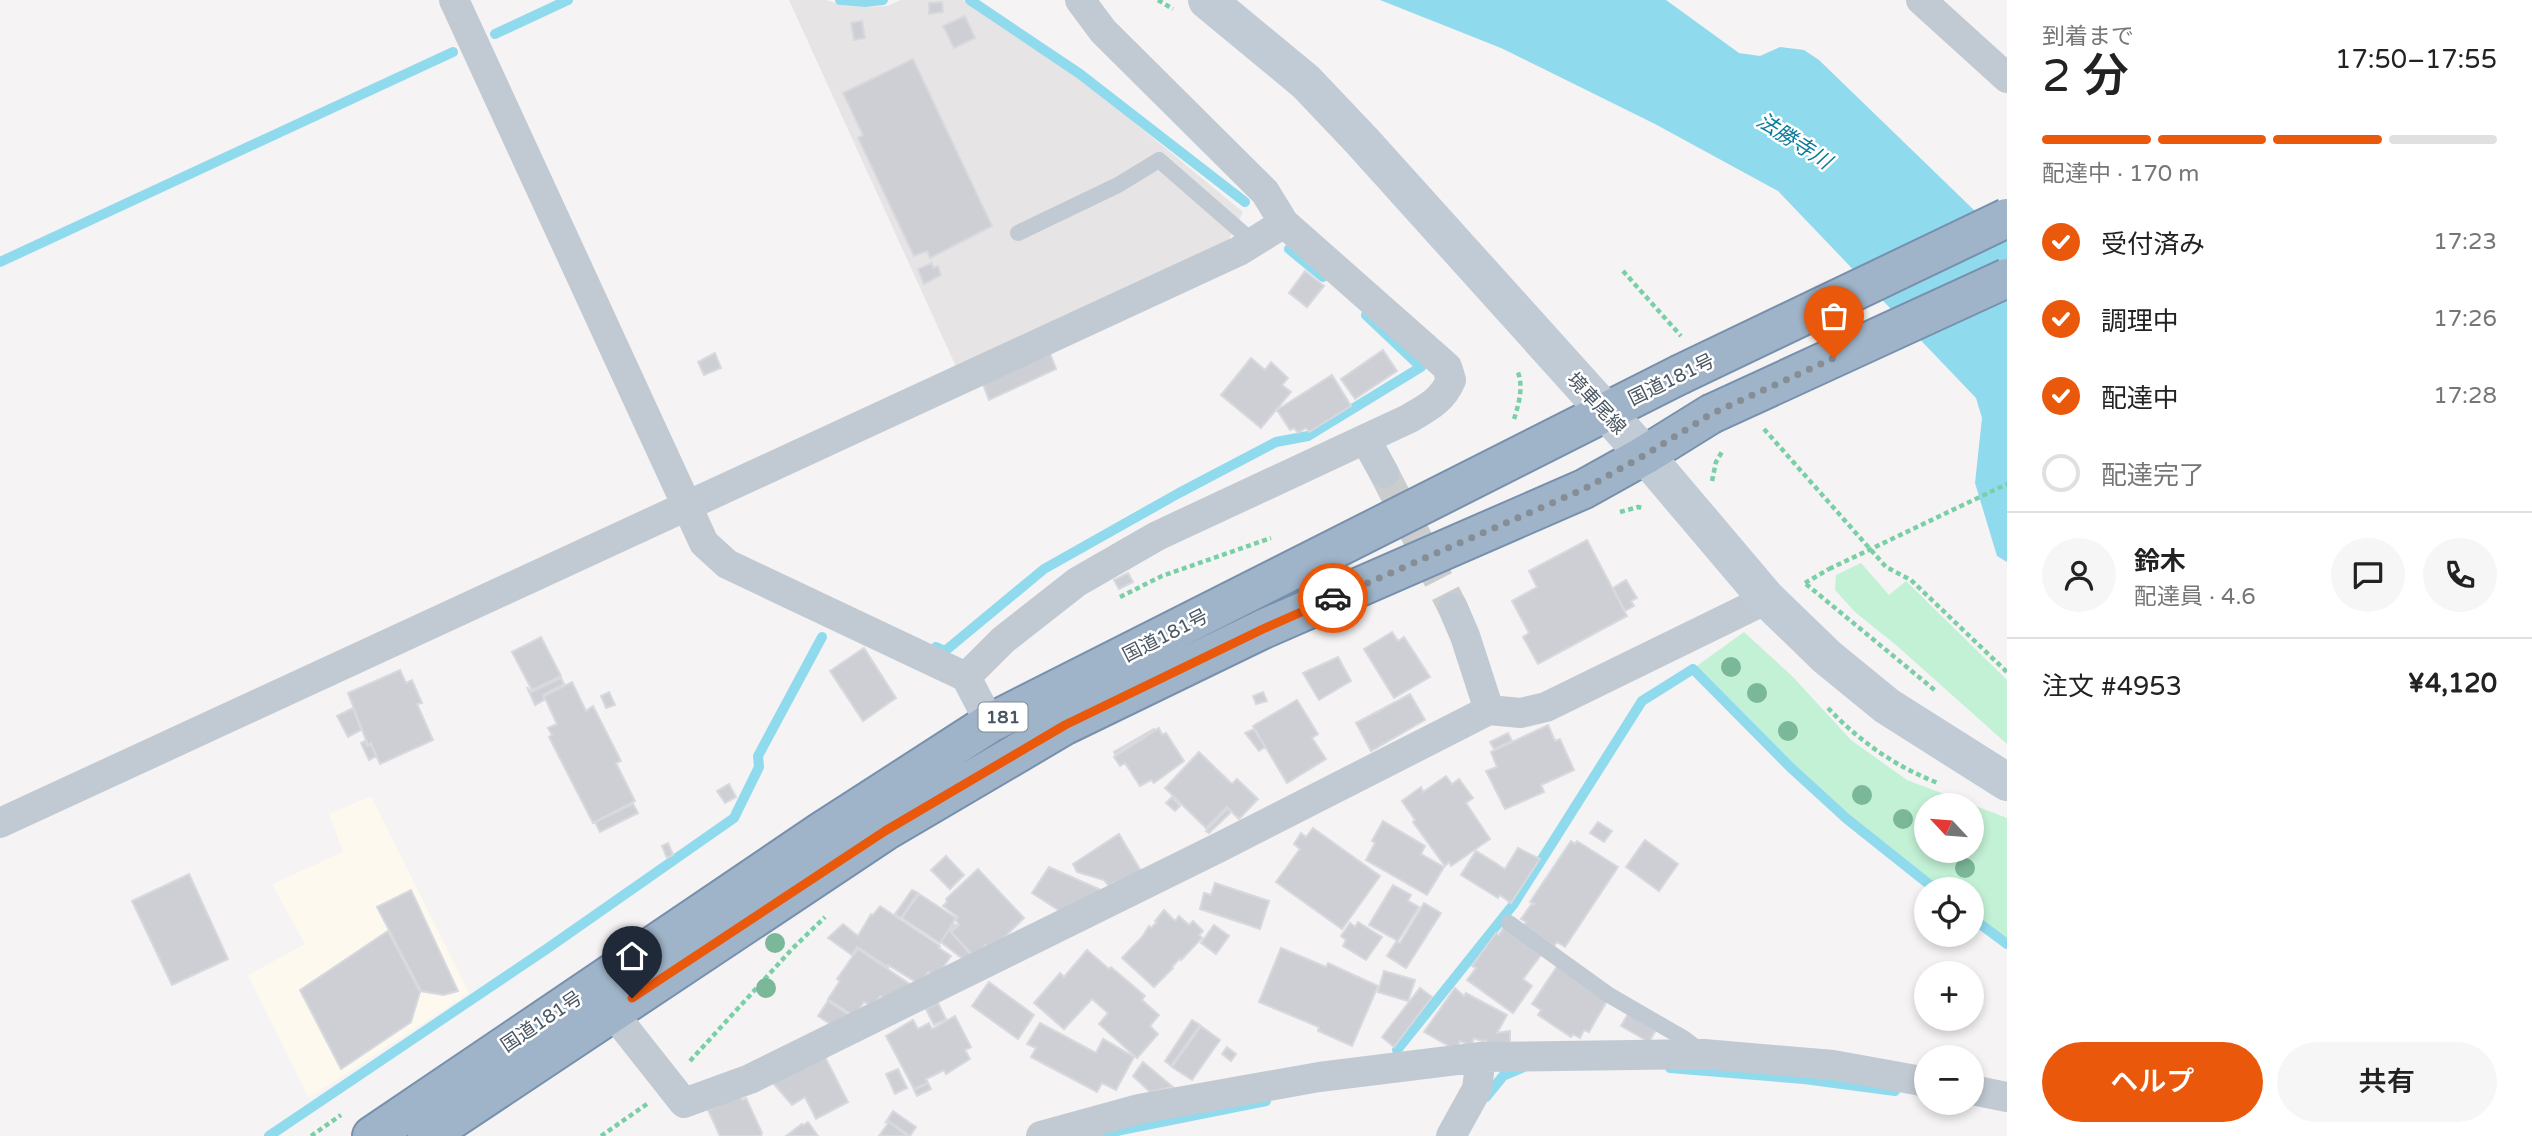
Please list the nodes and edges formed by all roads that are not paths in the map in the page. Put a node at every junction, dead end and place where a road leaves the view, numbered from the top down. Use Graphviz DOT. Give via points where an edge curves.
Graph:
graph roads {
  1 [pos="454,0"];
  2 [pos="1080,0"];
  3 [pos="1922,0"];
  4 [pos="1945,0"];
  5 [pos="1191,5"];
  6 [pos="1955,30"];
  7 [pos="2007,78"];
  8 [pos="2007,218"];
  9 [pos="1284,223"];
  10 [pos="1018,233"];
  11 [pos="1253,242"];
  12 [pos="2007,278"];
  13 [pos="1605,412"];
  14 [pos="1366,440"];
  15 [pos="1645,455"];
  16 [pos="1384,473"];
  17 [pos="687,507"];
  18 [pos="1766,599"];
  19 [pos="1453,608"];
  20 [pos="966,677"];
  21 [pos="1489,710"];
  22 [pos="990,723"];
  23 [pos="2007,782"];
  24 [pos="0,823"];
  25 [pos="1509,923"];
  26 [pos="612,1012"];
  27 [pos="1704,1054"];
  28 [pos="1481,1057"];
  29 [pos="1914,1080"];
  30 [pos="1984,1092"];
  31 [pos="2007,1097"];
  32 [pos="372,1136"];
  33 [pos="427,1136"];
  34 [pos="1041,1136"];
  35 [pos="1451,1136"];
  1 -- 17 [label="street"];
  2 -- 9 [label="street" via="1103,31 1265,192"];
  3 -- 6 [label="street"];
  4 -- 6 [label="street"];
  5 -- 13 [label="main road, 境車尾線" via="1306,82"];
  6 -- 7 [label="street"];
  8 -- 13 [label="highway, 国道181号 / 181, bridge" via="1682,358"];
  9 -- 11 [label="street"];
  9 -- 14 [label="street" via="1447,367 1451,380 1438,401"];
  10 -- 11 [label="lane" via="1159,160"];
  11 -- 17 [label="street"];
  12 -- 15 [label="highway, 国道181号 / 181, bridge" via="1718,430"];
  13 -- 15 [label="main road, 境車尾線"];
  13 -- 22 [label="highway, 国道181号 / 181"];
  14 -- 16 [label="street"];
  14 -- 20 [label="street" via="1157,536 1077,582 1003,640"];
  15 -- 18 [label="main road, 境車尾線"];
  15 -- 26 [label="highway, 国道181号 / 181" via="1584,489 1263,629 1065,725 885,831"];
  17 -- 20 [label="street" via="704,543 727,564"];
  17 -- 24 [label="street"];
  18 -- 21 [label="street" via="1546,707 1521,713"];
  18 -- 23 [label="main road, 境車尾線" via="1887,706"];
  19 -- 21 [label="street"];
  20 -- 22 [label="street"];
  21 -- 26 [label="street" via="750,1079 684,1103"];
  22 -- 32 [label="highway, 国道181号 / 181" via="810,839"];
  25 -- 27 [label="lane" via="1609,995"];
  26 -- 33 [label="highway, 国道181号 / 181"];
  27 -- 28 [label="street"];
  27 -- 29 [label="street" via="1833,1065"];
  28 -- 34 [label="street" via="1319,1077 1139,1109"];
  28 -- 35 [label="street" via="1477,1089"];
  30 -- 31 [label="street"];
}
